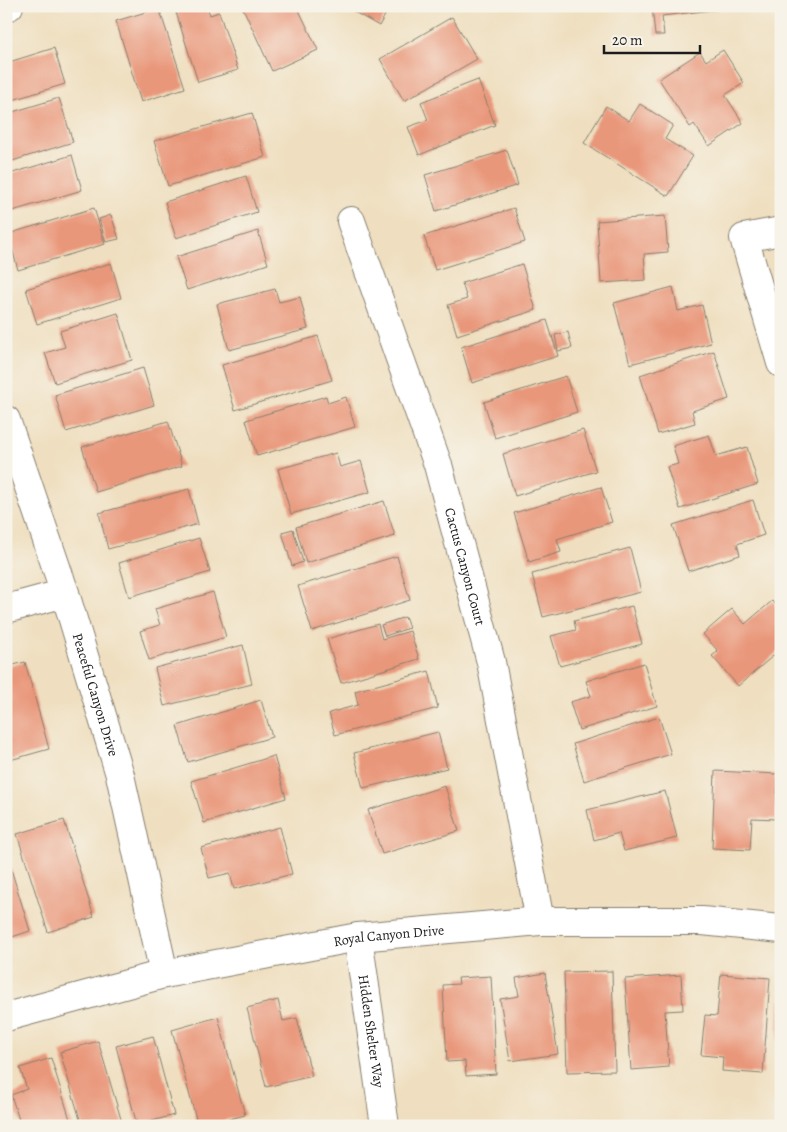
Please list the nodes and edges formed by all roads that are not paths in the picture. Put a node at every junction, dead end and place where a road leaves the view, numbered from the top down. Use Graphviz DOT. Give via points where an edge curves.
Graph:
graph roads {
  1 [pos="351,221"];
  2 [pos="781,231"];
  3 [pos="781,364"];
  4 [pos="6,420"];
  5 [pos="65,593"];
  6 [pos="6,609"];
  7 [pos="540,921"];
  8 [pos="781,929"];
  9 [pos="358,937"];
  10 [pos="164,974"];
  11 [pos="6,1018"];
  12 [pos="385,1126"];
  1 -- 7 [label="street, Cactus Canyon Court" via="440,474 491,662"];
  2 -- 3 [label="street" via="744,238"];
  4 -- 5 [label="street, Peaceful Canyon Drive"];
  5 -- 6 [label="street"];
  5 -- 10 [label="street, Peaceful Canyon Drive" via="120,775"];
  7 -- 8 [label="street, Royal Canyon Drive" via="702,921"];
  7 -- 9 [label="street, Royal Canyon Drive"];
  9 -- 10 [label="street, Royal Canyon Drive"];
  9 -- 12 [label="street, Hidden Shelter Way"];
  10 -- 11 [label="street, Royal Canyon Drive"];
}
